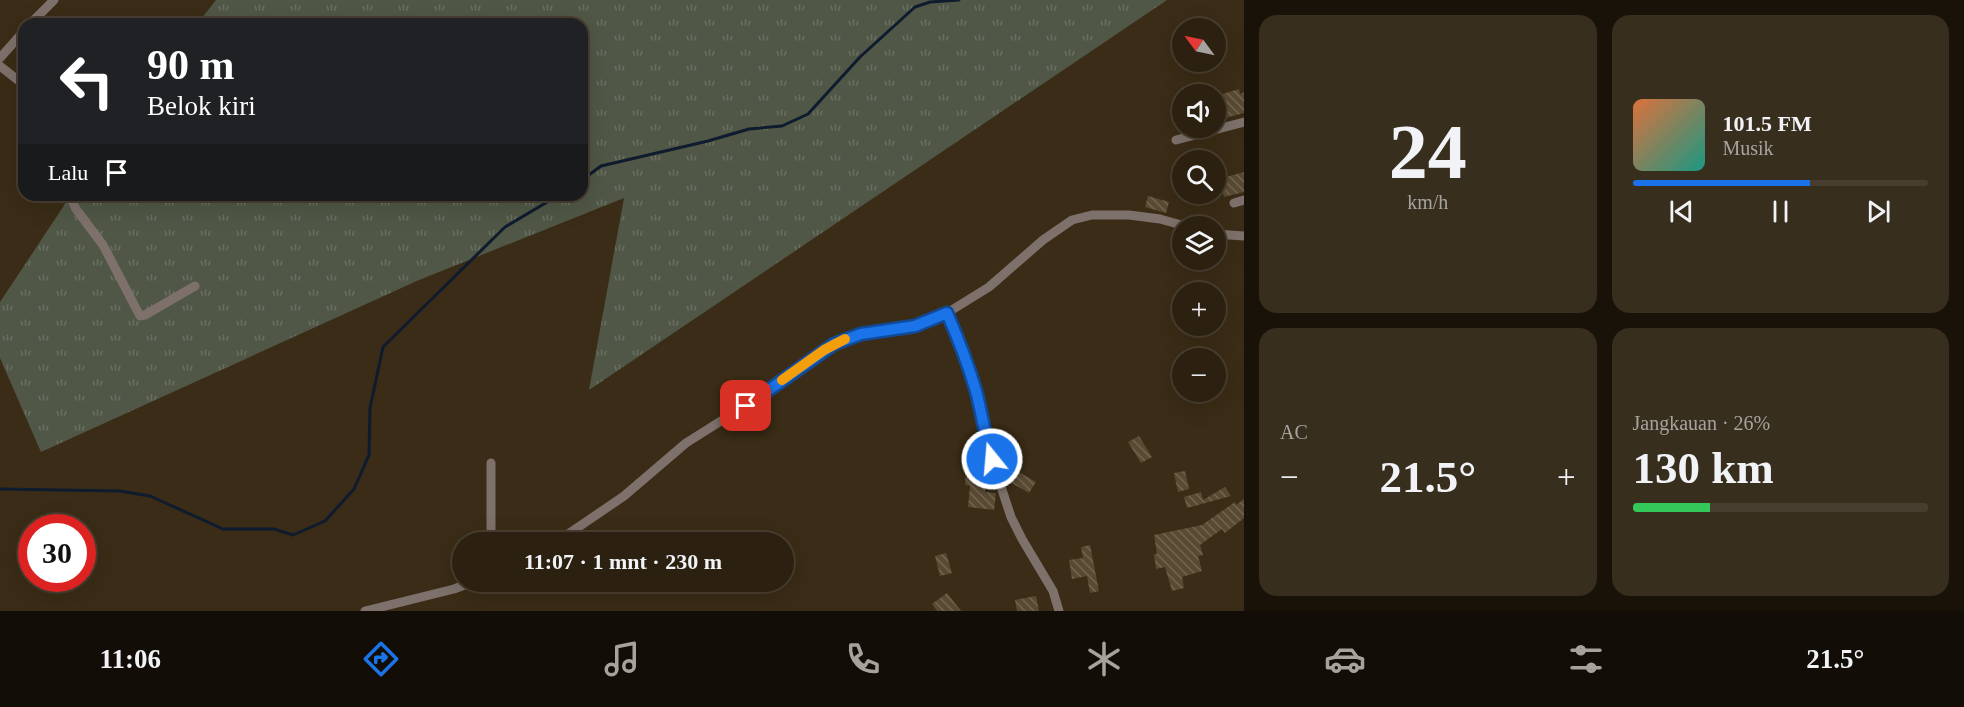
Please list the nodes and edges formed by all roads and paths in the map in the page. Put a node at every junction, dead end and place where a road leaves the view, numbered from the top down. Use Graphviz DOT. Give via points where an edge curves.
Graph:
graph roads {
  1 [pos="54,0"];
  2 [pos="36,18"];
  3 [pos="18,38"];
  4 [pos="0,58"];
  5 [pos="0,66"];
  6 [pos="18,80"];
  7 [pos="1244,122"];
  8 [pos="1176,140"];
  9 [pos="1244,200"];
  10 [pos="72,201"];
  11 [pos="1234,203"];
  12 [pos="1172,222"];
  13 [pos="1226,235"];
  14 [pos="1244,236"];
  15 [pos="195,286"];
  16 [pos="947,313"];
  17 [pos="491,463"];
  18 [pos="491,532"];
  19 [pos="571,532"];
  20 [pos="452,589"];
  21 [pos="365,611"];
  22 [pos="1059,611"];
  1 -- 2 [label="street"];
  3 -- 4 [label="street"];
  5 -- 6 [label="street"];
  7 -- 8 [label="street"];
  9 -- 11 [label="street"];
  10 -- 15 [label="street" via="103,245 140,316"];
  12 -- 16 [label="street" via="1129,215 1092,215 1072,220 990,287"];
  13 -- 14 [label="street"];
  16 -- 19 [label="street" via="915,326 861,334 834,344 686,443 624,496"];
  16 -- 22 [label="street" via="969,367 984,435 1011,517 1053,591"];
  17 -- 18 [label="street"];
  20 -- 21 [label="street"];
}
